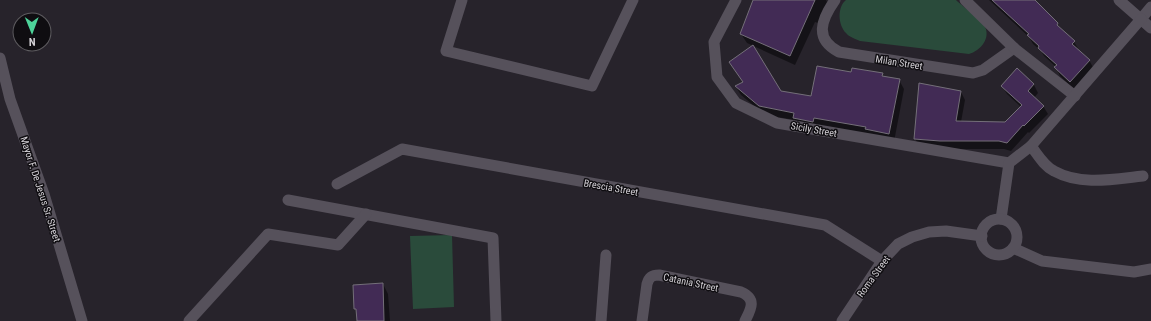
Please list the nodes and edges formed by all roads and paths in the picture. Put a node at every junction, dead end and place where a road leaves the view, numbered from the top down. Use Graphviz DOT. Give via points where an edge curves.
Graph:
graph roads {
  1 [pos="462,0"];
  2 [pos="633,0"];
  3 [pos="736,0"];
  4 [pos="835,0"];
  5 [pos="965,0"];
  6 [pos="1119,0"];
  7 [pos="1151,7"];
  8 [pos="1140,19"];
  9 [pos="1151,28"];
  10 [pos="1014,48"];
  11 [pos="0,58"];
  12 [pos="1075,96"];
  13 [pos="1031,146"];
  14 [pos="1009,163"];
  15 [pos="1143,176"];
  16 [pos="337,184"];
  17 [pos="288,200"];
  18 [pos="366,214"];
  19 [pos="1001,219"];
  20 [pos="982,236"];
  21 [pos="1013,248"];
  22 [pos="606,255"];
  23 [pos="882,261"];
  24 [pos="1151,269"];
  25 [pos="82,321"];
  26 [pos="188,321"];
  27 [pos="496,321"];
  28 [pos="601,321"];
  29 [pos="642,321"];
  30 [pos="745,321"];
  31 [pos="842,321"];
  1 -- 2 [label="street" via="446,51 592,86"];
  3 -- 14 [label="street, Sicily Street" via="714,42 717,77 736,103 777,123"];
  4 -- 10 [label="street, Milan Street" via="824,18 822,29 824,39 830,48 839,52 973,73 984,70"];
  5 -- 10 [label="street"];
  6 -- 8 [label="street"];
  7 -- 8 [label="street"];
  8 -- 9 [label="street"];
  8 -- 12 [label="street"];
  10 -- 12 [label="street"];
  11 -- 25 [label="street, Mayor F. De Jesus Sr. Street" via="10,99 44,194"];
  12 -- 13 [label="street"];
  13 -- 14 [label="street"];
  13 -- 15 [label="street" via="1053,171 1069,177 1110,180"];
  14 -- 19 [label="street"];
  16 -- 23 [label="street, Brescia Street" via="402,150 825,225"];
  17 -- 18 [label="street"];
  18 -- 26 [label="street" via="338,245 268,234"];
  18 -- 27 [label="street" via="493,238"];
  19 -- 20 [label="street" via="995,219 986,225"];
  19 -- 21 [label="street" via="1014,227 1017,238"];
  20 -- 21 [label="street" via="984,246 993,253 1004,254"];
  20 -- 23 [label="street, Roma Street" via="946,231 929,232 898,244"];
  21 -- 24 [label="street" via="1042,261 1134,272"];
  22 -- 28 [label="street"];
  23 -- 31 [label="street, Roma Street"];
  29 -- 30 [label="street, Catania Street" via="647,284 653,275 659,275 747,294 752,305"];
}
